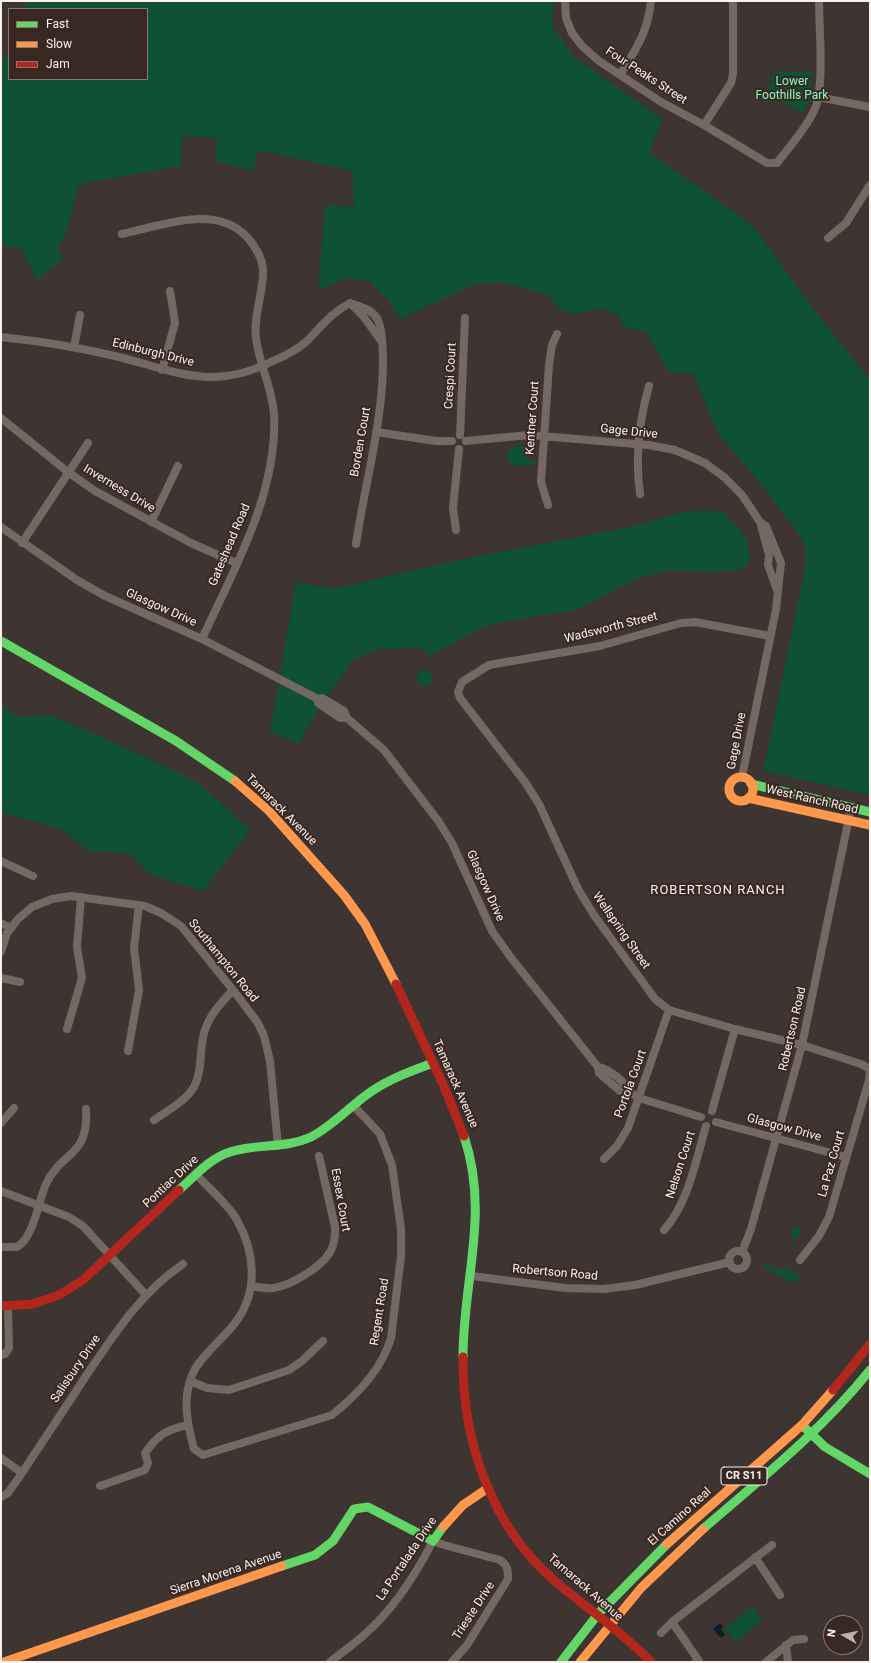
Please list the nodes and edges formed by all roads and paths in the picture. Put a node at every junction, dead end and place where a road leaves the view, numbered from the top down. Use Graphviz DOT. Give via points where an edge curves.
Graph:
graph roads {
  1 [pos="565,1"];
  2 [pos="651,1"];
  3 [pos="733,1"];
  4 [pos="819,1"];
  5 [pos="620,74"];
  6 [pos="818,97"];
  7 [pos="870,107"];
  8 [pos="704,125"];
  9 [pos="870,184"];
  10 [pos="122,234"];
  11 [pos="828,238"];
  12 [pos="170,291"];
  13 [pos="350,303"];
  14 [pos="80,315"];
  15 [pos="465,318"];
  16 [pos="557,334"];
  17 [pos="1,337"];
  18 [pos="74,347"];
  19 [pos="263,366"];
  20 [pos="162,370"];
  21 [pos="649,386"];
  22 [pos="1,418"];
  23 [pos="376,432"];
  24 [pos="460,435"];
  25 [pos="544,437"];
  26 [pos="452,441"];
  27 [pos="466,441"];
  28 [pos="88,443"];
  29 [pos="638,445"];
  30 [pos="459,448"];
  31 [pos="178,466"];
  32 [pos="68,472"];
  33 [pos="640,494"];
  34 [pos="548,505"];
  35 [pos="151,522"];
  36 [pos="1,527"];
  37 [pos="456,530"];
  38 [pos="22,542"];
  39 [pos="356,544"];
  40 [pos="772,554"];
  41 [pos="236,563"];
  42 [pos="777,590"];
  43 [pos="770,636"];
  44 [pos="202,639"];
  45 [pos="1,641"];
  46 [pos="462,682"];
  47 [pos="742,778"];
  48 [pos="751,784"];
  49 [pos="748,798"];
  50 [pos="851,808"];
  51 [pos="870,812"];
  52 [pos="849,821"];
  53 [pos="870,825"];
  54 [pos="1,861"];
  55 [pos="33,876"];
  56 [pos="81,897"];
  57 [pos="139,905"];
  58 [pos="1,923"];
  59 [pos="11,928"];
  60 [pos="1,952"];
  61 [pos="1,978"];
  62 [pos="20,982"];
  63 [pos="233,990"];
  64 [pos="670,1010"];
  65 [pos="67,1029"];
  66 [pos="735,1029"];
  67 [pos="802,1045"];
  68 [pos="128,1050"];
  69 [pos="433,1063"];
  70 [pos="870,1069"];
  71 [pos="639,1098"];
  72 [pos="354,1106"];
  73 [pos="14,1108"];
  74 [pos="86,1109"];
  75 [pos="712,1111"];
  76 [pos="701,1117"];
  77 [pos="154,1120"];
  78 [pos="716,1122"];
  79 [pos="1,1123"];
  80 [pos="706,1126"];
  81 [pos="777,1139"];
  82 [pos="278,1146"];
  83 [pos="319,1156"];
  84 [pos="846,1157"];
  85 [pos="604,1159"];
  86 [pos="196,1174"];
  87 [pos="1,1191"];
  88 [pos="39,1204"];
  89 [pos="664,1230"];
  90 [pos="1,1247"];
  91 [pos="742,1252"];
  92 [pos="110,1255"];
  93 [pos="800,1260"];
  94 [pos="730,1262"];
  95 [pos="183,1264"];
  96 [pos="472,1276"];
  97 [pos="251,1286"];
  98 [pos="146,1295"];
  99 [pos="4,1306"];
  100 [pos="323,1341"];
  101 [pos="870,1344"];
  102 [pos="1,1355"];
  103 [pos="870,1370"];
  104 [pos="190,1381"];
  105 [pos="188,1424"];
  106 [pos="802,1425"];
  107 [pos="811,1436"];
  108 [pos="1,1458"];
  109 [pos="22,1473"];
  110 [pos="870,1474"];
  111 [pos="100,1486"];
  112 [pos="488,1488"];
  113 [pos="1,1497"];
  114 [pos="433,1541"];
  115 [pos="772,1545"];
  116 [pos="755,1557"];
  117 [pos="780,1595"];
  118 [pos="598,1614"];
  119 [pos="672,1622"];
  120 [pos="610,1625"];
  121 [pos="661,1633"];
  122 [pos="804,1639"];
  123 [pos="786,1645"];
  124 [pos="4,1662"];
  125 [pos="330,1662"];
  126 [pos="452,1662"];
  127 [pos="561,1662"];
  128 [pos="580,1662"];
  129 [pos="651,1662"];
  130 [pos="696,1662"];
  131 [pos="766,1662"];
  132 [pos="788,1662"];
  1 -- 5 [label="street, Four Peaks Street" via="568,26 577,40 599,61"];
  2 -- 5 [label="street" via="641,41"];
  3 -- 8 [label="street" via="731,83"];
  4 -- 6 [label="street"];
  5 -- 8 [label="street, Four Peaks Street" via="661,102"];
  6 -- 7 [label="street"];
  6 -- 8 [label="street, Four Peaks Street" via="803,129 777,163 772,164 764,160"];
  9 -- 11 [label="street" via="846,223"];
  10 -- 19 [label="street, Gateshead Road" via="202,218 226,222 243,232 256,249 263,268 255,331"];
  12 -- 20 [label="street" via="175,323"];
  13 -- 19 [label="street, Edinburgh Drive" via="336,311 306,342"];
  13 -- 23 [label="street, Borden Court" via="376,327 382,342 383,382"];
  14 -- 18 [label="street"];
  15 -- 24 [label="street, Crespi Court"];
  16 -- 25 [label="street, Kentner Court" via="552,344 549,366"];
  17 -- 18 [label="street, Edinburgh Drive"];
  18 -- 20 [label="street, Edinburgh Drive"];
  19 -- 20 [label="street, Edinburgh Drive" via="217,378 189,376"];
  19 -- 41 [label="street, Gateshead Road" via="272,396 273,437 267,481 259,513"];
  21 -- 29 [label="street"];
  22 -- 32 [label="street, Inverness Drive"];
  23 -- 26 [label="street"];
  23 -- 39 [label="street, Borden Court"];
  24 -- 26 [label="street"];
  24 -- 27 [label="street"];
  25 -- 27 [label="street, Gage Drive" via="519,436"];
  25 -- 29 [label="street, Gage Drive"];
  25 -- 34 [label="street, Kentner Court" via="541,482"];
  26 -- 30 [label="street" via="455,447"];
  27 -- 30 [label="street" via="465,446"];
  28 -- 32 [label="street"];
  29 -- 33 [label="street" via="637,472"];
  29 -- 40 [label="street, Gage Drive" via="675,450 705,463 724,477 742,495 760,522"];
  30 -- 37 [label="street" via="453,508"];
  31 -- 35 [label="street"];
  32 -- 35 [label="street, Inverness Drive" via="95,491"];
  32 -- 38 [label="street"];
  35 -- 41 [label="street, Inverness Drive"];
  36 -- 38 [label="street, Glasgow Drive"];
  38 -- 44 [label="street, Glasgow Drive" via="105,596"];
  40 -- 42 [label="street, Gage Drive" via="768,565"];
  40 -- 42 [label="street, Gage Drive" via="778,555 780,562 780,582"];
  41 -- 44 [label="street, Gateshead Road"];
  42 -- 43 [label="street, Gage Drive"];
  43 -- 46 [label="street, Wadsworth Street" via="695,622 681,623 600,646 489,665"];
  43 -- 47 [label="street, Gage Drive"];
  44 -- 71 [label="street, Glasgow Drive" via="318,699 318,703 340,718 347,718 384,750 452,842 492,931 512,960 598,1067 599,1073 612,1079 620,1090 628,1091"];
  45 -- 69 [label="main road, Tamarack Avenue" via="194,752 250,793 343,892 357,912"];
  46 -- 64 [label="street, Wellspring Street" via="458,692 460,698 539,804 578,889 594,915 646,990"];
  47 -- 48 [label="main road"];
  47 -- 49 [label="main road" via="732,782 729,792 737,800"];
  48 -- 49 [label="main road" via="752,792"];
  48 -- 50 [label="main road, West Ranch Road"];
  49 -- 52 [label="main road, West Ranch Road"];
  50 -- 51 [label="main road, West Ranch Road"];
  50 -- 52 [label="street, Robertson Road"];
  52 -- 53 [label="main road, West Ranch Road"];
  52 -- 67 [label="street, Robertson Road"];
  54 -- 55 [label="street"];
  56 -- 57 [label="street, Southampton Road"];
  56 -- 59 [label="street, Southampton Road" via="52,899 35,905"];
  56 -- 65 [label="street" via="78,947 82,978"];
  57 -- 63 [label="street, Southampton Road" via="161,913 181,926"];
  57 -- 68 [label="street" via="134,948 139,990"];
  58 -- 59 [label="street"];
  59 -- 60 [label="street, Southampton Road"];
  61 -- 62 [label="street"];
  63 -- 77 [label="street" via="208,1022 204,1032 201,1069 193,1087 184,1098"];
  63 -- 82 [label="street, Southampton Road" via="258,1023 264,1036 270,1060"];
  64 -- 66 [label="street, Wellspring Street"];
  64 -- 71 [label="street, Portola Court"];
  66 -- 67 [label="street, Wellspring Street"];
  66 -- 75 [label="street"];
  67 -- 70 [label="street, Wellspring Street"];
  67 -- 81 [label="street, Robertson Road"];
  69 -- 72 [label="main road, Pontiac Drive" via="394,1078"];
  69 -- 96 [label="main road, Tamarack Avenue" via="461,1123 475,1183 477,1225"];
  70 -- 84 [label="street, La Paz Court"];
  71 -- 76 [label="street, Glasgow Drive"];
  71 -- 85 [label="street, Portola Court" via="628,1128 617,1146"];
  72 -- 82 [label="main road, Pontiac Drive" via="324,1130 293,1144"];
  72 -- 105 [label="street, Regent Road" via="380,1134 392,1165 401,1229 401,1256 391,1338 379,1367 332,1415 203,1455 194,1449"];
  73 -- 79 [label="street"];
  74 -- 88 [label="street" via="87,1118 81,1143 51,1175"];
  75 -- 76 [label="street" via="706,1111"];
  75 -- 78 [label="street" via="716,1115"];
  76 -- 80 [label="street" via="701,1122"];
  78 -- 80 [label="street" via="712,1126"];
  78 -- 81 [label="street, Glasgow Drive"];
  80 -- 89 [label="street, Nelson Court" via="682,1205"];
  81 -- 84 [label="street, Glasgow Drive"];
  81 -- 91 [label="street, Robertson Road"];
  82 -- 86 [label="main road, Pontiac Drive" via="232,1151 213,1160"];
  83 -- 97 [label="street, Essex Court" via="335,1227 335,1239 331,1250 325,1259 290,1284 272,1288"];
  84 -- 93 [label="street, La Paz Court" via="829,1217 819,1236"];
  86 -- 92 [label="main road, Pontiac Drive"];
  86 -- 97 [label="street" via="236,1219 250,1248"];
  87 -- 88 [label="street"];
  88 -- 90 [label="street" via="22,1244 17,1247"];
  88 -- 92 [label="street" via="70,1217 83,1226"];
  91 -- 94 [label="street" via="732,1254"];
  91 -- 94 [label="street" via="747,1260 744,1267 736,1268"];
  92 -- 98 [label="street"];
  92 -- 99 [label="main road, Pontiac Drive" via="83,1280 59,1295 32,1304"];
  94 -- 96 [label="street, Robertson Road" via="636,1285 604,1289 565,1288"];
  95 -- 98 [label="street, Salisbury Drive"];
  96 -- 112 [label="main road, Tamarack Avenue" via="464,1336 462,1380 468,1424"];
  97 -- 104 [label="street" via="244,1310 206,1354"];
  98 -- 109 [label="street, Salisbury Drive" via="121,1324"];
  99 -- 102 [label="street" via="10,1348"];
  100 -- 104 [label="street" via="289,1370 229,1390 207,1388"];
  101 -- 106 [label="main road, El Camino Real / CR S11"];
  103 -- 107 [label="main road, El Camino Real / CR S11"];
  104 -- 105 [label="street" via="186,1404"];
  105 -- 111 [label="street" via="172,1428 155,1440 144,1453 148,1464 145,1470"];
  106 -- 107 [label="main road"];
  106 -- 118 [label="main road, El Camino Real / CR S11" via="656,1554"];
  107 -- 110 [label="main road" via="842,1459"];
  107 -- 120 [label="main road, El Camino Real / CR S11" via="663,1564"];
  108 -- 109 [label="street"];
  109 -- 113 [label="street, Salisbury Drive" via="8,1493"];
  112 -- 114 [label="main road, La Portalada Drive" via="460,1506"];
  112 -- 118 [label="main road, Tamarack Avenue" via="500,1512 526,1550 555,1581"];
  114 -- 124 [label="main road, Sierra Morena Avenue" via="368,1507 359,1507 354,1509 333,1541 315,1555"];
  114 -- 125 [label="street, La Portalada Drive" via="425,1558 395,1601 365,1634"];
  114 -- 126 [label="street, Trieste Drive" via="500,1560 508,1569 508,1579 467,1646"];
  115 -- 116 [label="street"];
  116 -- 117 [label="street"];
  116 -- 119 [label="street"];
  118 -- 120 [label="main road, Tamarack Avenue"];
  118 -- 127 [label="main road, El Camino Real / CR S11"];
  119 -- 121 [label="street"];
  119 -- 130 [label="street" via="698,1661"];
  120 -- 128 [label="main road, El Camino Real / CR S11"];
  120 -- 129 [label="main road, Tamarack Avenue"];
  122 -- 123 [label="street" via="793,1640"];
  123 -- 131 [label="street"];
  123 -- 132 [label="street"];
}
